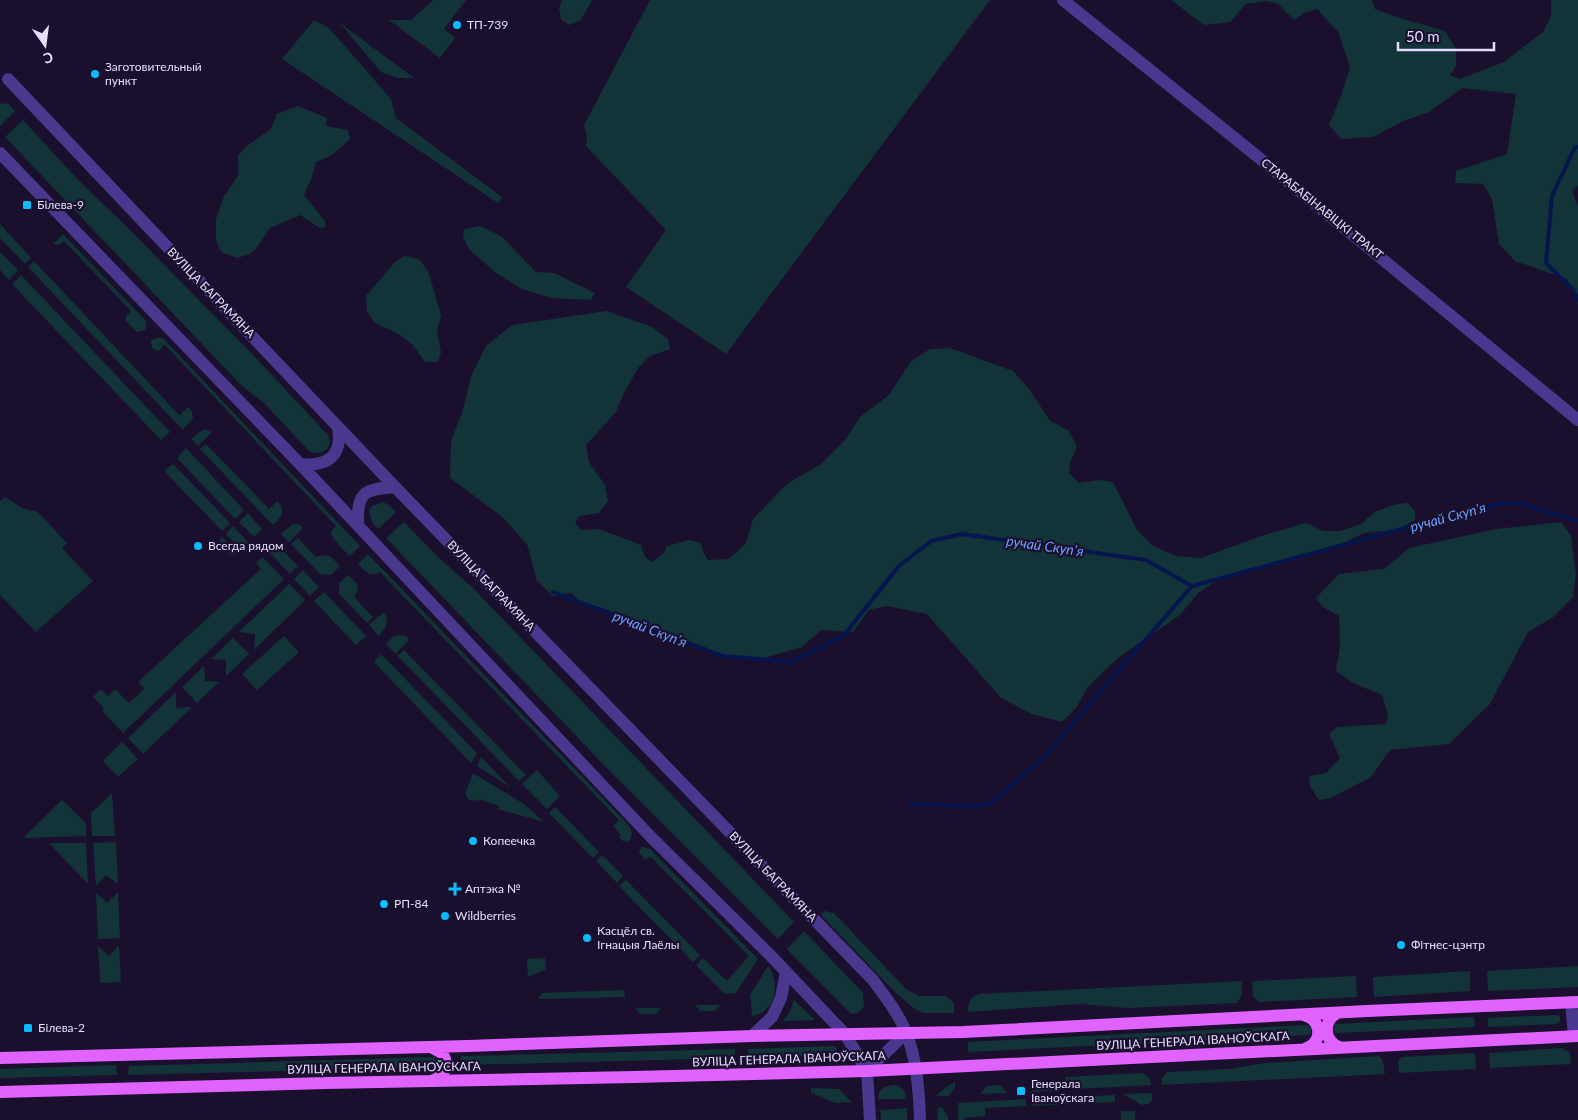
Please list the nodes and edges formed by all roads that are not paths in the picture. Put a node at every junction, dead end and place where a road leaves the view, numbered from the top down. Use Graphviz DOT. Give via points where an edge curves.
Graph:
graph roads {
  1 [pos="1063,0"];
  2 [pos="3,80"];
  3 [pos="0,153"];
  4 [pos="1578,420"];
  5 [pos="338,427"];
  6 [pos="300,464"];
  7 [pos="395,487"];
  8 [pos="358,524"];
  9 [pos="786,972"];
  10 [pos="1575,1002"];
  11 [pos="1337,1012"];
  12 [pos="1303,1014"];
  13 [pos="906,1033"];
  14 [pos="845,1034"];
  15 [pos="752,1036"];
  16 [pos="1576,1036"];
  17 [pos="468,1046"];
  18 [pos="430,1047"];
  19 [pos="1339,1047"];
  20 [pos="1305,1049"];
  21 [pos="0,1058"];
  22 [pos="916,1069"];
  23 [pos="867,1071"];
  24 [pos="431,1081"];
  25 [pos="468,1081"];
  26 [pos="0,1092"];
  27 [pos="870,1120"];
  28 [pos="920,1120"];
  1 -- 4 [label="street, СТАРАБАБІНАВІЦКІ ТРАКТ"];
  2 -- 5 [label="street, ВУЛІЦА БАГРАМЯНА"];
  3 -- 6 [label="street"];
  5 -- 6 [label="street" via="339,448 333,457 314,465"];
  5 -- 7 [label="street, ВУЛІЦА БАГРАМЯНА"];
  6 -- 8 [label="street"];
  7 -- 8 [label="street" via="364,494 357,508"];
  7 -- 13 [label="street, ВУЛІЦА БАГРАМЯНА" via="873,980"];
  8 -- 9 [label="street" via="648,834"];
  9 -- 14 [label="street"];
  9 -- 15 [label="street" via="781,998 772,1017"];
  10 -- 11 [label="main road, ВУЛІЦА ГЕНЕРАЛА ІВАНОЎСКАГА"];
  10 -- 16 [label="street"];
  11 -- 12 [label="main road, ВУЛІЦА ГЕНЕРАЛА ІВАНОЎСКАГА"];
  11 -- 19 [label="main road" via="1329,1019 1326,1029 1328,1038"];
  12 -- 13 [label="main road, ВУЛІЦА ГЕНЕРАЛА ІВАНОЎСКАГА" via="1084,1027"];
  12 -- 20 [label="main road" via="1314,1019 1319,1030 1317,1040"];
  13 -- 14 [label="main road, ВУЛІЦА ГЕНЕРАЛА ІВАНОЎСКАГА"];
  13 -- 22 [label="street, ВУЛІЦА БАГРАМЯНА"];
  13 -- 23 [label="street"];
  14 -- 15 [label="main road, ВУЛІЦА ГЕНЕРАЛА ІВАНОЎСКАГА"];
  14 -- 23 [label="street"];
  15 -- 17 [label="main road, ВУЛІЦА ГЕНЕРАЛА ІВАНОЎСКАГА"];
  16 -- 19 [label="main road, ВУЛІЦА ГЕНЕРАЛА ІВАНОЎСКАГА"];
  17 -- 18 [label="main road, ВУЛІЦА ГЕНЕРАЛА ІВАНОЎСКАГА"];
  17 -- 25 [label="main road" via="456,1053 453,1061 458,1076"];
  18 -- 21 [label="main road, ВУЛІЦА ГЕНЕРАЛА ІВАНОЎСКАГА"];
  18 -- 24 [label="main road" via="442,1053 446,1066 443,1074"];
  19 -- 20 [label="main road, ВУЛІЦА ГЕНЕРАЛА ІВАНОЎСКАГА"];
  20 -- 22 [label="main road, ВУЛІЦА ГЕНЕРАЛА ІВАНОЎСКАГА"];
  22 -- 23 [label="main road, ВУЛІЦА ГЕНЕРАЛА ІВАНОЎСКАГА"];
  22 -- 28 [label="street, ВУЛІЦА БАГРАМЯНА"];
  23 -- 25 [label="main road, ВУЛІЦА ГЕНЕРАЛА ІВАНОЎСКАГА"];
  23 -- 27 [label="street"];
  24 -- 25 [label="main road, ВУЛІЦА ГЕНЕРАЛА ІВАНОЎСКАГА"];
  24 -- 26 [label="main road, ВУЛІЦА ГЕНЕРАЛА ІВАНОЎСКАГА"];
}
